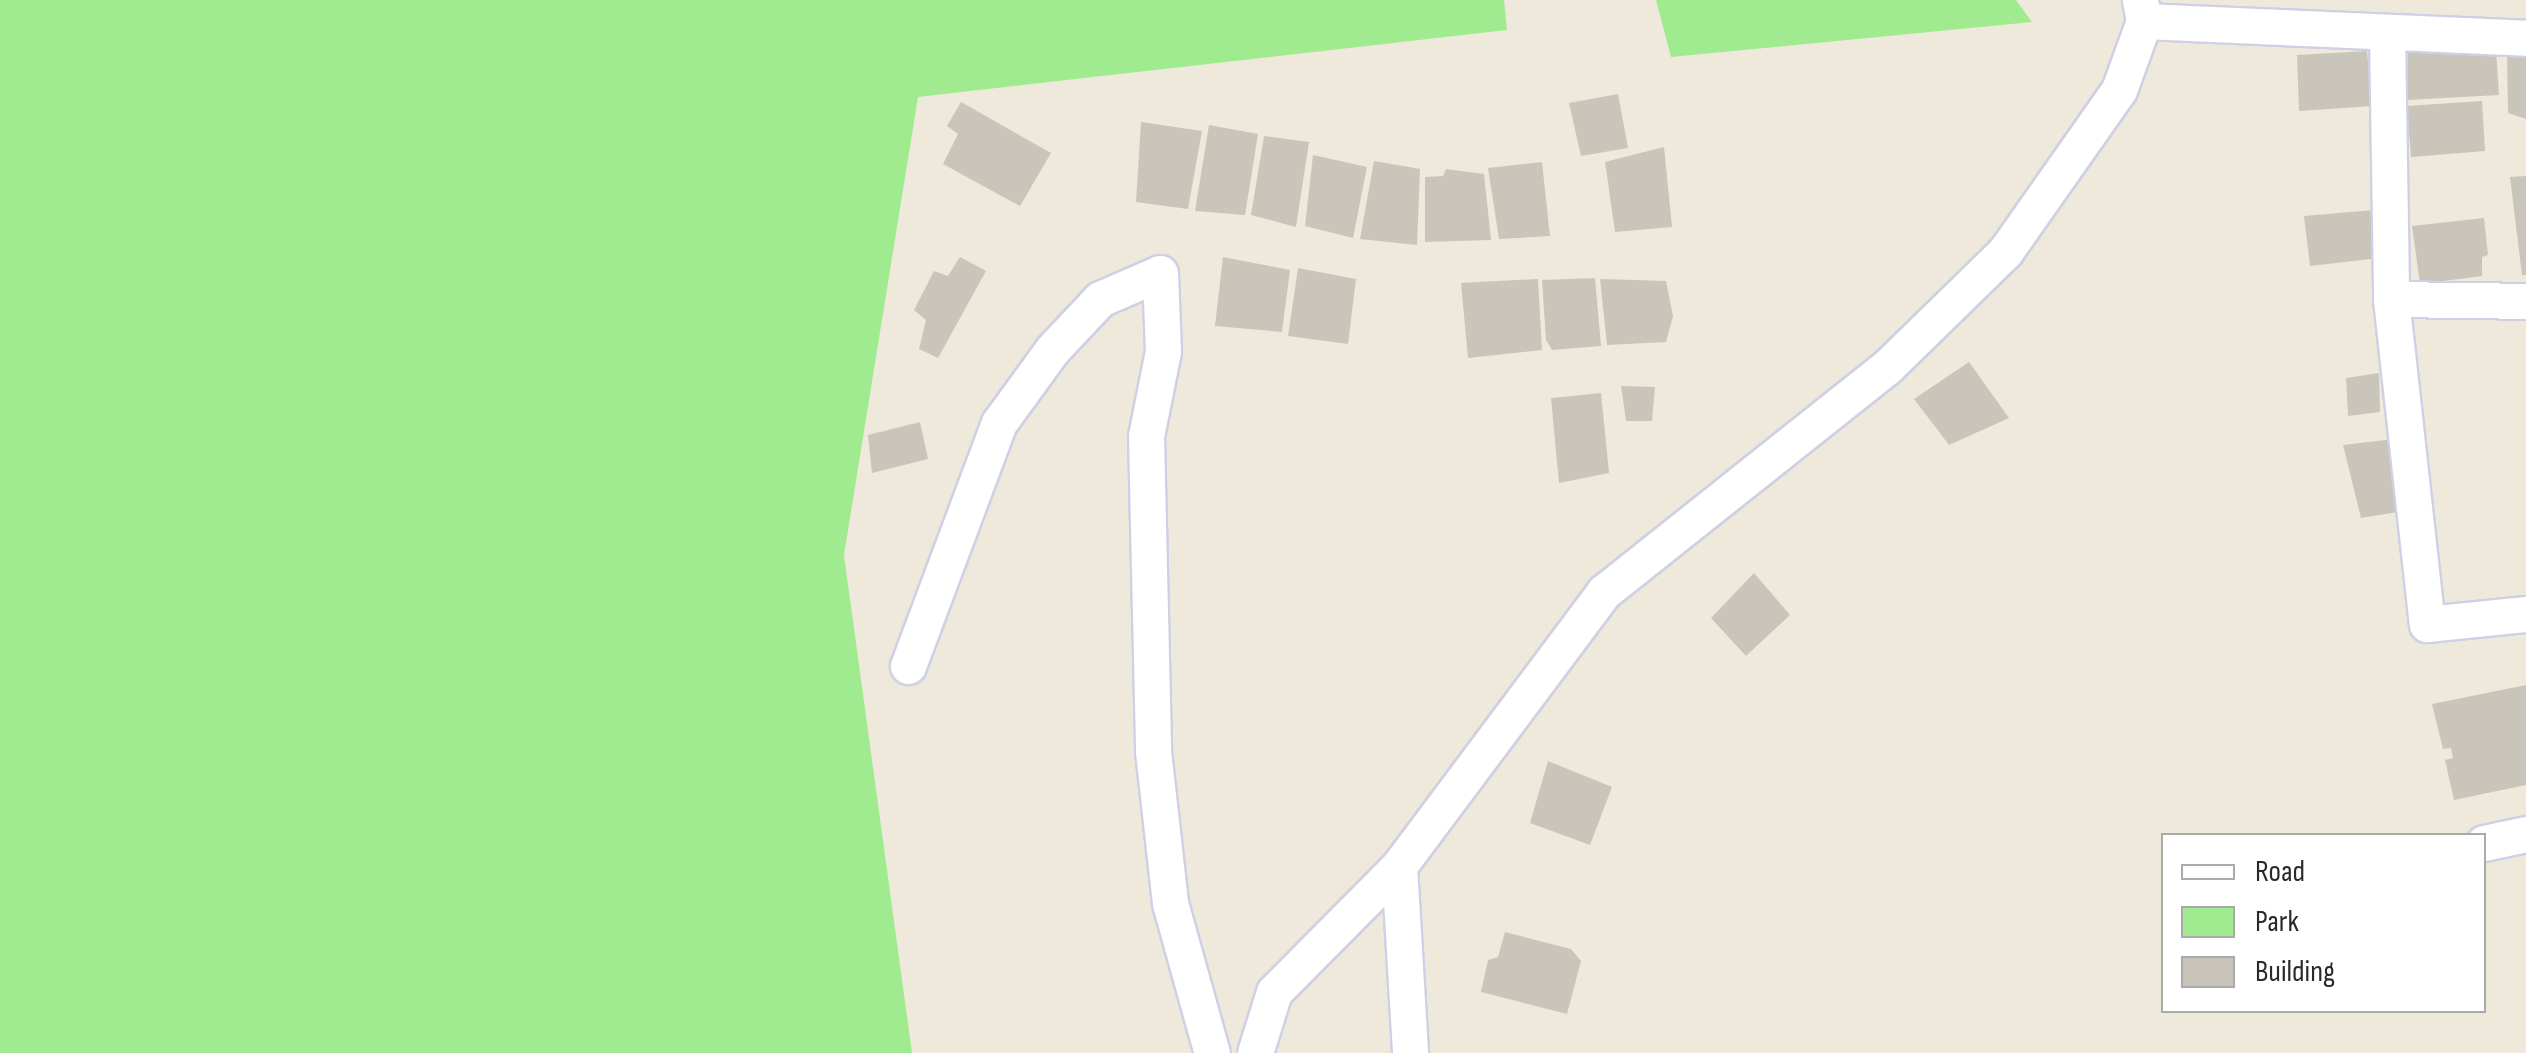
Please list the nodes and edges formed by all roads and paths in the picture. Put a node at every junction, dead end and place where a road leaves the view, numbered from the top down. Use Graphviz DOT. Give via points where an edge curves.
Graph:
graph roads {
  1 [pos="2142,11"];
  2 [pos="2387,34"];
  3 [pos="2526,38"];
  4 [pos="2391,299"];
  5 [pos="2526,301"];
  6 [pos="2526,614"];
  7 [pos="908,666"];
  8 [pos="2526,834"];
  9 [pos="2486,843"];
  10 [pos="1399,866"];
  11 [pos="1212,1053"];
  12 [pos="1255,1053"];
  13 [pos="1410,1053"];
  1 -- 2 [label="street"];
  1 -- 10 [label="street" via="2119,90 2005,252 1886,366 1604,592"];
  2 -- 3 [label="street"];
  2 -- 4 [label="street"];
  4 -- 5 [label="street"];
  4 -- 6 [label="street" via="2427,624"];
  7 -- 11 [label="street" via="999,423 1052,350 1100,299 1160,272 1163,351 1146,436 1153,751 1170,904"];
  8 -- 9 [label="street"];
  10 -- 12 [label="street" via="1274,992"];
  10 -- 13 [label="street"];
}
